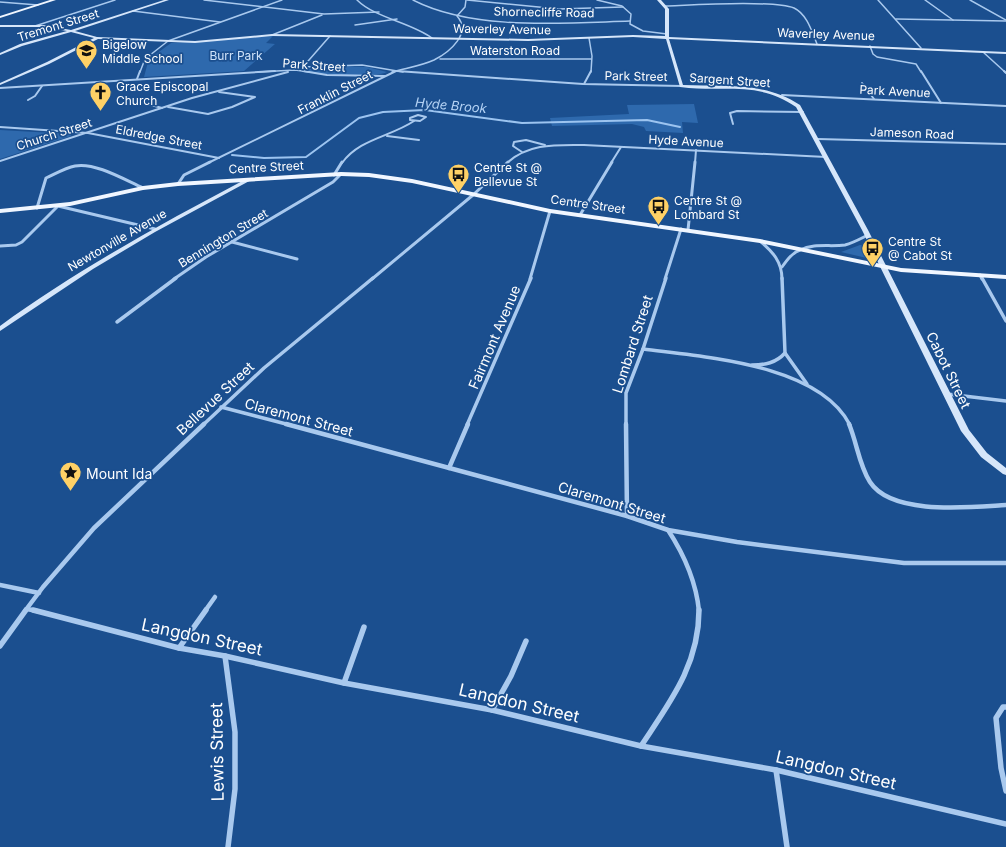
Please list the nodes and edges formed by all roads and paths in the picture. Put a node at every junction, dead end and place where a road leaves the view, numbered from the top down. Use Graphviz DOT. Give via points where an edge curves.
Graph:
graph roads {
  1 [pos="54,0"];
  2 [pos="115,0"];
  3 [pos="168,0"];
  4 [pos="204,0"];
  5 [pos="282,0"];
  6 [pos="357,0"];
  7 [pos="413,0"];
  8 [pos="466,0"];
  9 [pos="597,0"];
  10 [pos="660,0"];
  11 [pos="878,0"];
  12 [pos="925,0"];
  13 [pos="970,0"];
  14 [pos="0,2"];
  15 [pos="38,5"];
  16 [pos="666,6"];
  17 [pos="263,7"];
  18 [pos="623,7"];
  19 [pos="368,9"];
  20 [pos="133,11"];
  21 [pos="359,12"];
  22 [pos="379,12"];
  23 [pos="324,14"];
  24 [pos="0,16"];
  25 [pos="457,16"];
  26 [pos="397,19"];
  27 [pos="896,19"];
  28 [pos="953,20"];
  29 [pos="630,21"];
  30 [pos="1006,21"];
  31 [pos="221,22"];
  32 [pos="355,25"];
  33 [pos="0,26"];
  34 [pos="36,26"];
  35 [pos="71,31"];
  36 [pos="272,35"];
  37 [pos="649,35"];
  38 [pos="330,36"];
  39 [pos="667,36"];
  40 [pos="97,38"];
  41 [pos="432,38"];
  42 [pos="460,38"];
  43 [pos="589,38"];
  44 [pos="168,41"];
  45 [pos="817,44"];
  46 [pos="870,46"];
  47 [pos="922,48"];
  48 [pos="983,52"];
  49 [pos="1006,53"];
  50 [pos="0,54"];
  51 [pos="439,59"];
  52 [pos="591,59"];
  53 [pos="303,67"];
  54 [pos="295,70"];
  55 [pos="397,71"];
  56 [pos="1006,73"];
  57 [pos="385,76"];
  58 [pos="137,79"];
  59 [pos="0,84"];
  60 [pos="583,84"];
  61 [pos="862,84"];
  62 [pos="42,86"];
  63 [pos="681,86"];
  64 [pos="0,88"];
  65 [pos="216,92"];
  66 [pos="782,95"];
  67 [pos="129,99"];
  68 [pos="28,100"];
  69 [pos="874,100"];
  70 [pos="941,103"];
  71 [pos="1006,106"];
  72 [pos="166,107"];
  73 [pos="162,108"];
  74 [pos="802,112"];
  75 [pos="414,121"];
  76 [pos="733,124"];
  77 [pos="0,127"];
  78 [pos="88,132"];
  79 [pos="386,136"];
  80 [pos="818,139"];
  81 [pos="419,140"];
  82 [pos="1006,144"];
  83 [pos="545,146"];
  84 [pos="621,147"];
  85 [pos="696,150"];
  86 [pos="522,152"];
  87 [pos="827,157"];
  88 [pos="219,158"];
  89 [pos="0,161"];
  90 [pos="337,175"];
  91 [pos="250,179"];
  92 [pos="178,184"];
  93 [pos="143,188"];
  94 [pos="473,195"];
  95 [pos="58,206"];
  96 [pos="37,208"];
  97 [pos="0,211"];
  98 [pos="550,211"];
  99 [pos="580,215"];
  100 [pos="155,229"];
  101 [pos="684,230"];
  102 [pos="868,235"];
  103 [pos="760,241"];
  104 [pos="232,242"];
  105 [pos="0,246"];
  106 [pos="799,248"];
  107 [pos="297,259"];
  108 [pos="782,267"];
  109 [pos="884,267"];
  110 [pos="980,276"];
  111 [pos="1006,277"];
  112 [pos="1006,321"];
  113 [pos="117,322"];
  114 [pos="0,329"];
  115 [pos="642,349"];
  116 [pos="785,352"];
  117 [pos="746,365"];
  118 [pos="808,384"];
  119 [pos="946,394"];
  120 [pos="1006,401"];
  121 [pos="221,407"];
  122 [pos="449,468"];
  123 [pos="1006,472"];
  124 [pos="1006,505"];
  125 [pos="627,516"];
  126 [pos="668,530"];
  127 [pos="1006,563"];
  128 [pos="0,585"];
  129 [pos="38,593"];
  130 [pos="215,597"];
  131 [pos="27,609"];
  132 [pos="364,627"];
  133 [pos="526,642"];
  134 [pos="0,646"];
  135 [pos="179,648"];
  136 [pos="226,656"];
  137 [pos="344,683"];
  138 [pos="1006,707"];
  139 [pos="492,710"];
  140 [pos="641,746"];
  141 [pos="776,770"];
  142 [pos="1006,790"];
  143 [pos="1006,824"];
  144 [pos="228,847"];
  145 [pos="787,847"];
  1 -- 15 [label="main road"];
  2 -- 34 [label="street"];
  3 -- 20 [label="street, Tremont Street"];
  4 -- 17 [label="street"];
  5 -- 17 [label="street"];
  6 -- 19 [label="street"];
  7 -- 25 [label="street, Shornecliffe Road"];
  8 -- 18 [label="street" via="559,9"];
  8 -- 25 [label="street" via="465,7"];
  9 -- 18 [label="street"];
  10 -- 16 [label="street"];
  11 -- 27 [label="street"];
  12 -- 28 [label="street"];
  13 -- 30 [label="street"];
  14 -- 15 [label="street"];
  15 -- 24 [label="main road"];
  16 -- 39 [label="street, Sargent Street"];
  16 -- 45 [label="street" via="750,2 791,6 799,11 809,25"];
  17 -- 23 [label="street"];
  17 -- 31 [label="street"];
  18 -- 29 [label="street" via="631,13"];
  19 -- 21 [label="street"];
  19 -- 22 [label="street"];
  20 -- 31 [label="street"];
  20 -- 35 [label="street, Tremont Street"];
  21 -- 22 [label="street"];
  21 -- 23 [label="street"];
  22 -- 26 [label="street"];
  23 -- 36 [label="street"];
  25 -- 29 [label="street, Shornecliffe Road" via="546,23"];
  25 -- 42 [label="street" via="464,27"];
  26 -- 32 [label="street"];
  26 -- 41 [label="street"];
  27 -- 28 [label="street"];
  27 -- 47 [label="street"];
  28 -- 30 [label="street"];
  29 -- 37 [label="street" via="633,26"];
  31 -- 44 [label="street"];
  33 -- 34 [label="street, Waverley Avenue"];
  34 -- 35 [label="street, Waverley Avenue"];
  35 -- 40 [label="street, Waverley Avenue"];
  35 -- 50 [label="street, Tremont Street" via="21,44"];
  36 -- 38 [label="street, Waverley Avenue"];
  36 -- 44 [label="street, Waverley Avenue" via="195,42"];
  37 -- 39 [label="street, Waverley Avenue"];
  37 -- 43 [label="street, Waverley Avenue"];
  38 -- 41 [label="street, Waverley Avenue"];
  38 -- 53 [label="street, Church Street"];
  39 -- 45 [label="street, Waverley Avenue"];
  39 -- 63 [label="street, Sargent Street"];
  40 -- 44 [label="street, Waverley Avenue"];
  40 -- 59 [label="street"];
  41 -- 42 [label="street, Waverley Avenue"];
  42 -- 43 [label="street, Waverley Avenue"];
  42 -- 51 [label="street, Franklin Street"];
  43 -- 52 [label="street"];
  44 -- 58 [label="street" via="145,59"];
  45 -- 46 [label="street, Waverley Avenue"];
  46 -- 47 [label="street, Waverley Avenue"];
  46 -- 70 [label="street" via="872,54 877,57 916,64"];
  47 -- 48 [label="street, Waverley Avenue"];
  48 -- 49 [label="street, Waverley Avenue"];
  48 -- 56 [label="street"];
  51 -- 52 [label="street, Waterston Road"];
  51 -- 55 [label="street, Franklin Street"];
  52 -- 60 [label="street" via="592,68 588,81"];
  53 -- 54 [label="street, Church Street"];
  53 -- 55 [label="street, Park Street" via="362,65"];
  54 -- 57 [label="street, Park Street" via="326,76"];
  54 -- 58 [label="street, Park Street"];
  54 -- 65 [label="street, Church Street"];
  55 -- 57 [label="street, Franklin Street"];
  55 -- 60 [label="street, Park Street"];
  57 -- 88 [label="street, Franklin Street"];
  58 -- 62 [label="street, Park Street"];
  60 -- 63 [label="street, Park Street"];
  61 -- 69 [label="street"];
  62 -- 64 [label="street, Park Street"];
  62 -- 68 [label="street" via="35,96"];
  63 -- 66 [label="street, Sargent Street" via="761,90"];
  65 -- 72 [label="street, Church Street"];
  65 -- 72 [label="street" via="256,97 244,104 211,114"];
  66 -- 69 [label="street, Park Avenue"];
  66 -- 74 [label="street, Sargent Street" via="795,102"];
  67 -- 73 [label="street"];
  69 -- 70 [label="street, Park Avenue"];
  70 -- 71 [label="street, Park Avenue"];
  72 -- 73 [label="street, Church Street"];
  73 -- 78 [label="street, Church Street"];
  74 -- 76 [label="street" via="737,111 730,113"];
  74 -- 80 [label="street, Sargent Street"];
  75 -- 75 [label="street" via="425,120 426,117 418,115 410,118"];
  75 -- 79 [label="street, Bennington Street"];
  77 -- 78 [label="street, Eldredge Street"];
  78 -- 88 [label="street, Eldredge Street"];
  78 -- 89 [label="street, Church Street"];
  79 -- 81 [label="street"];
  79 -- 90 [label="street, Bennington Street" via="362,145 354,151 341,164"];
  80 -- 82 [label="street, Jameson Road"];
  80 -- 87 [label="street, Sargent Street"];
  83 -- 84 [label="street, Hyde Avenue"];
  83 -- 86 [label="street, Hyde Avenue"];
  83 -- 86 [label="street, Hyde Avenue" via="526,140 514,142 513,146"];
  84 -- 85 [label="street, Hyde Avenue"];
  84 -- 99 [label="street"];
  85 -- 87 [label="street, Hyde Avenue"];
  85 -- 101 [label="street, Lombard Street"];
  86 -- 94 [label="street, Hyde Avenue"];
  87 -- 102 [label="street, Sargent Street"];
  88 -- 92 [label="street, Franklin Street" via="184,175"];
  90 -- 91 [label="main road, Centre Street"];
  90 -- 94 [label="main road, Centre Street" via="369,175 400,179"];
  90 -- 104 [label="street, Bennington Street" via="333,182"];
  91 -- 92 [label="main road, Centre Street"];
  91 -- 100 [label="street, Newtonville Avenue"];
  92 -- 93 [label="main road, Centre Street"];
  93 -- 95 [label="main road, Centre Street"];
  93 -- 96 [label="street" via="115,175 86,166 74,166 46,178"];
  94 -- 98 [label="main road, Centre Street"];
  94 -- 121 [label="street, Bellevue Street"];
  95 -- 96 [label="main road, Centre Street"];
  95 -- 100 [label="street"];
  95 -- 105 [label="street" via="22,242"];
  96 -- 97 [label="main road, Centre Street"];
  98 -- 99 [label="main road, Centre Street"];
  98 -- 122 [label="street, Fairmont Avenue" via="534,270"];
  99 -- 101 [label="main road, Centre Street"];
  100 -- 114 [label="street, Newtonville Avenue" via="72,278"];
  101 -- 103 [label="main road, Centre Street"];
  101 -- 115 [label="street, Lombard Street"];
  102 -- 106 [label="street" via="852,244"];
  102 -- 109 [label="street, Sargent Street"];
  103 -- 106 [label="main road, Centre Street"];
  103 -- 108 [label="street" via="772,251"];
  104 -- 107 [label="street"];
  104 -- 113 [label="street, Bennington Street" via="178,276"];
  106 -- 108 [label="street"];
  106 -- 109 [label="main road, Centre Street"];
  108 -- 116 [label="street"];
  109 -- 110 [label="main road, Centre Street"];
  109 -- 119 [label="street, Cabot Street"];
  110 -- 111 [label="main road, Centre Street"];
  110 -- 112 [label="street"];
  115 -- 117 [label="street"];
  115 -- 125 [label="street, Lombard Street" via="625,403"];
  116 -- 117 [label="street" via="780,359 772,363"];
  116 -- 118 [label="street"];
  117 -- 118 [label="street"];
  118 -- 124 [label="street" via="841,409 850,423 864,472 874,487 881,492 914,506"];
  119 -- 120 [label="street"];
  119 -- 123 [label="street, Cabot Street" via="973,444"];
  121 -- 122 [label="street, Claremont Street"];
  121 -- 129 [label="street, Bellevue Street" via="94,528"];
  122 -- 125 [label="street, Claremont Street"];
  125 -- 126 [label="street, Claremont Street"];
  126 -- 127 [label="street, Claremont Street" via="737,542 904,563"];
  126 -- 140 [label="street" via="692,571 699,603 698,633 689,666"];
  128 -- 129 [label="street"];
  129 -- 131 [label="street, Bellevue Street"];
  130 -- 135 [label="street"];
  131 -- 134 [label="street, Bellevue Street"];
  131 -- 135 [label="street, Langdon Street"];
  132 -- 137 [label="street"];
  133 -- 139 [label="street"];
  135 -- 136 [label="street, Langdon Street"];
  136 -- 137 [label="street, Langdon Street"];
  136 -- 144 [label="street, Lewis Street" via="235,732 235,789"];
  137 -- 139 [label="street, Langdon Street"];
  138 -- 142 [label="street" via="1003,707 996,718"];
  139 -- 140 [label="street, Langdon Street"];
  140 -- 141 [label="street, Langdon Street"];
  141 -- 143 [label="street, Langdon Street"];
  141 -- 145 [label="street"];
}
